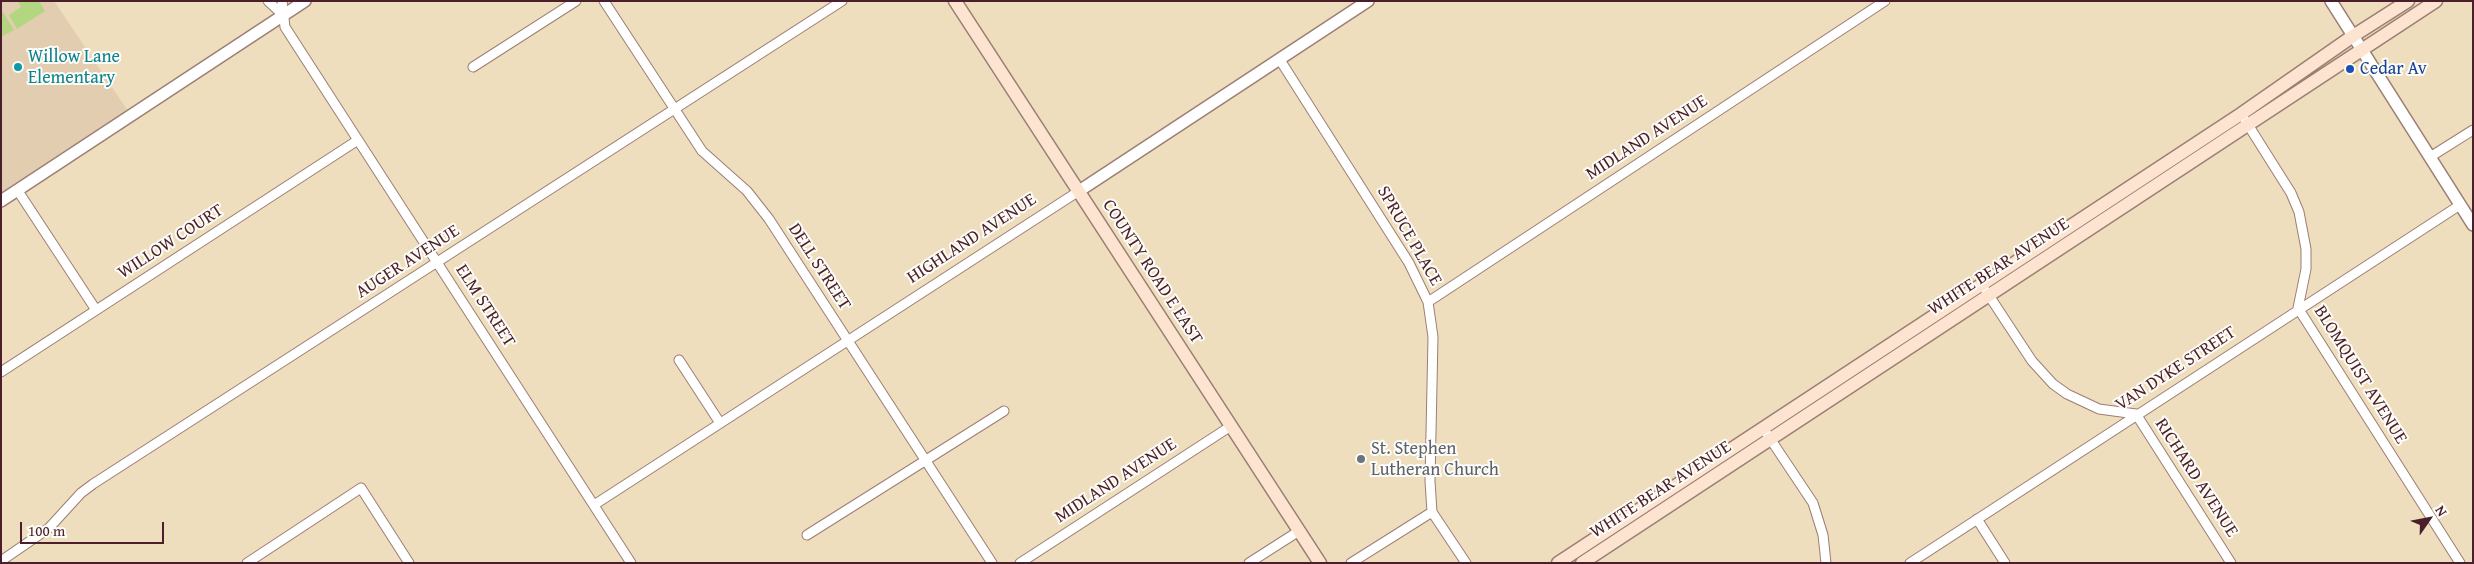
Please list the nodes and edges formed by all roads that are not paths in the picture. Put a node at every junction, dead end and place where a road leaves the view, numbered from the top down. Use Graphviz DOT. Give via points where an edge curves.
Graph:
graph roads {
  1 [pos="268,1"];
  2 [pos="282,1"];
  3 [pos="305,1"];
  4 [pos="576,1"];
  5 [pos="604,1"];
  6 [pos="842,1"];
  7 [pos="955,1"];
  8 [pos="1368,1"];
  9 [pos="1885,1"];
  10 [pos="2331,1"];
  11 [pos="2408,1"];
  12 [pos="2436,1"];
  13 [pos="283,15"];
  14 [pos="2353,36"];
  15 [pos="2362,50"];
  16 [pos="1280,60"];
  17 [pos="473,67"];
  18 [pos="674,108"];
  19 [pos="2244,119"];
  20 [pos="2473,130"];
  21 [pos="358,140"];
  22 [pos="2430,157"];
  23 [pos="18,191"];
  24 [pos="1079,191"];
  25 [pos="1,202"];
  26 [pos="2460,205"];
  27 [pos="2473,225"];
  28 [pos="437,263"];
  29 [pos="1985,289"];
  30 [pos="1428,302"];
  31 [pos="2298,308"];
  32 [pos="96,310"];
  33 [pos="847,341"];
  34 [pos="679,360"];
  35 [pos="1,372"];
  36 [pos="1004,412"];
  37 [pos="2136,414"];
  38 [pos="720,424"];
  39 [pos="1231,426"];
  40 [pos="1767,433"];
  41 [pos="925,460"];
  42 [pos="594,505"];
  43 [pos="1432,512"];
  44 [pos="1977,519"];
  45 [pos="1299,531"];
  46 [pos="807,535"];
  47 [pos="1,561"];
  48 [pos="247,563"];
  49 [pos="409,563"];
  50 [pos="632,563"];
  51 [pos="992,563"];
  52 [pos="1020,563"];
  53 [pos="1249,563"];
  54 [pos="1320,563"];
  55 [pos="1351,563"];
  56 [pos="1466,563"];
  57 [pos="1558,563"];
  58 [pos="1582,563"];
  59 [pos="1826,563"];
  60 [pos="1910,563"];
  61 [pos="2005,563"];
  62 [pos="2231,563"];
  63 [pos="2460,563"];
  1 -- 13 [label="street, ELM STREET"];
  2 -- 13 [label="street, ELM STREET"];
  3 -- 13 [label="street"];
  4 -- 17 [label="street"];
  5 -- 18 [label="street, DELL STREET"];
  6 -- 18 [label="street, AUGER AVENUE"];
  7 -- 24 [label="main road, COUNTY ROAD E EAST"];
  8 -- 16 [label="street, HIGHLAND AVENUE"];
  9 -- 30 [label="street, MIDLAND AVENUE"];
  10 -- 14 [label="street"];
  11 -- 14 [label="main road, WHITE BEAR AVENUE"];
  12 -- 15 [label="main road, WHITE BEAR AVENUE"];
  13 -- 21 [label="street, ELM STREET" via="285,27"];
  13 -- 23 [label="street"];
  14 -- 15 [label="street"];
  14 -- 19 [label="main road, WHITE BEAR AVENUE"];
  15 -- 19 [label="main road, WHITE BEAR AVENUE"];
  15 -- 22 [label="street"];
  16 -- 24 [label="street, HIGHLAND AVENUE"];
  16 -- 30 [label="street, SPRUCE PLACE" via="1409,263"];
  18 -- 28 [label="street, AUGER AVENUE"];
  18 -- 33 [label="street, DELL STREET" via="702,151 759,205"];
  19 -- 29 [label="main road, WHITE BEAR AVENUE"];
  19 -- 31 [label="street, BLOMQUIST AVENUE" via="2291,193 2299,212 2306,248 2306,269"];
  20 -- 22 [label="street"];
  21 -- 28 [label="street, ELM STREET"];
  21 -- 32 [label="street, WILLOW COURT"];
  22 -- 26 [label="street"];
  23 -- 25 [label="street"];
  23 -- 32 [label="street"];
  24 -- 33 [label="street, HIGHLAND AVENUE"];
  24 -- 39 [label="main road, COUNTY ROAD E EAST"];
  26 -- 27 [label="street"];
  26 -- 31 [label="street, VAN DYKE STREET"];
  28 -- 42 [label="street, ELM STREET"];
  28 -- 47 [label="street, AUGER AVENUE" via="93,484 49,528"];
  29 -- 37 [label="street, RICHARD AVENUE" via="2032,361 2053,384 2099,409"];
  29 -- 40 [label="main road, WHITE BEAR AVENUE"];
  30 -- 43 [label="street, SPRUCE PLACE" via="1433,337"];
  31 -- 37 [label="street, VAN DYKE STREET"];
  31 -- 63 [label="street, BLOMQUIST AVENUE"];
  32 -- 35 [label="street, WILLOW COURT"];
  33 -- 38 [label="street, HIGHLAND AVENUE"];
  33 -- 41 [label="street, DELL STREET"];
  34 -- 38 [label="street"];
  36 -- 41 [label="street"];
  37 -- 44 [label="street, VAN DYKE STREET"];
  37 -- 62 [label="street, RICHARD AVENUE"];
  38 -- 42 [label="street, HIGHLAND AVENUE"];
  39 -- 45 [label="main road, COUNTY ROAD E EAST"];
  39 -- 52 [label="street, MIDLAND AVENUE"];
  40 -- 57 [label="main road, WHITE BEAR AVENUE"];
  40 -- 58 [label="main road, WHITE BEAR AVENUE"];
  40 -- 59 [label="street" via="1813,503 1824,536"];
  41 -- 46 [label="street"];
  41 -- 51 [label="street, DELL STREET"];
  42 -- 50 [label="street, ELM STREET"];
  43 -- 55 [label="street"];
  43 -- 56 [label="street, SPRUCE PLACE"];
  44 -- 60 [label="street, VAN DYKE STREET"];
  44 -- 61 [label="street"];
  45 -- 53 [label="street"];
  45 -- 54 [label="main road, COUNTY ROAD E EAST"];
  48 -- 49 [label="street" via="361,488"];
}
